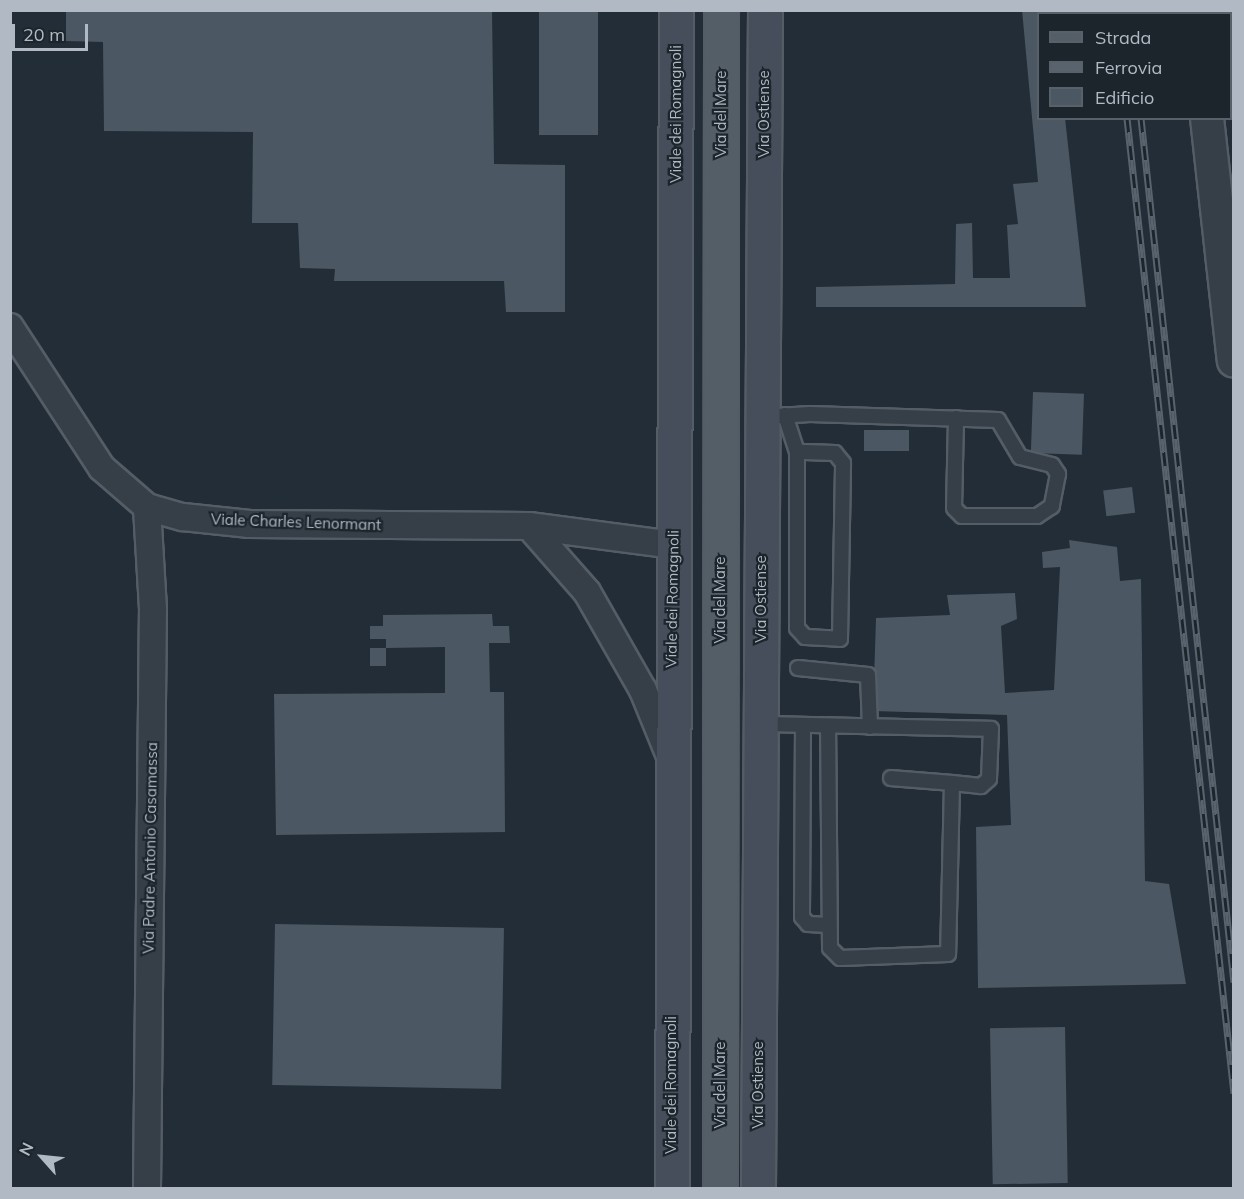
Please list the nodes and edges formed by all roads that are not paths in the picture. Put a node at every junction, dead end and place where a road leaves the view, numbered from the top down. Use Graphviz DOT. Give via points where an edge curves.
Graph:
graph roads {
  1 [pos="676,10"];
  2 [pos="721,10"];
  3 [pos="765,10"];
  4 [pos="1207,120"];
  5 [pos="10,327"];
  6 [pos="1233,358"];
  7 [pos="774,416"];
  8 [pos="956,418"];
  9 [pos="797,452"];
  10 [pos="147,507"];
  11 [pos="529,525"];
  12 [pos="673,545"];
  13 [pos="798,668"];
  14 [pos="760,724"];
  15 [pos="803,725"];
  16 [pos="828,726"];
  17 [pos="870,727"];
  18 [pos="671,759"];
  19 [pos="891,778"];
  20 [pos="952,783"];
  21 [pos="830,925"];
  22 [pos="147,1188"];
  23 [pos="672,1188"];
  24 [pos="720,1188"];
  25 [pos="758,1188"];
  1 -- 12 [label="main road, Viale dei Romagnoli"];
  2 -- 24 [label="main road, Via del Mare"];
  3 -- 7 [label="main road, Via Ostiense"];
  4 -- 6 [label="street"];
  5 -- 10 [label="street, Viale Charles Lenormant" via="102,468"];
  7 -- 8 [label="lane"];
  7 -- 9 [label="lane"];
  7 -- 14 [label="main road, Via Ostiense"];
  8 -- 8 [label="lane" via="998,420 1020,457 1052,465 1059,486 1052,506 1037,516 962,516 954,508"];
  9 -- 9 [label="lane" via="797,628 805,637 840,639 843,463 836,453"];
  10 -- 11 [label="street, Viale Charles Lenormant" via="183,517 250,524"];
  10 -- 22 [label="street, Via Padre Antonio Casamassa" via="153,609"];
  11 -- 12 [label="street, Viale Charles Lenormant"];
  11 -- 18 [label="street" via="587,592 643,690"];
  12 -- 18 [label="main road, Viale dei Romagnoli"];
  13 -- 17 [label="lane" via="868,675"];
  14 -- 15 [label="lane"];
  14 -- 25 [label="main road, Via Ostiense"];
  15 -- 16 [label="lane"];
  15 -- 21 [label="lane" via="802,917 808,924"];
  16 -- 17 [label="lane"];
  16 -- 21 [label="lane"];
  17 -- 20 [label="lane" via="991,729 989,779 981,786"];
  18 -- 23 [label="main road, Viale dei Romagnoli"];
  19 -- 20 [label="lane"];
  20 -- 21 [label="lane" via="948,954 840,958 830,948"];
}
